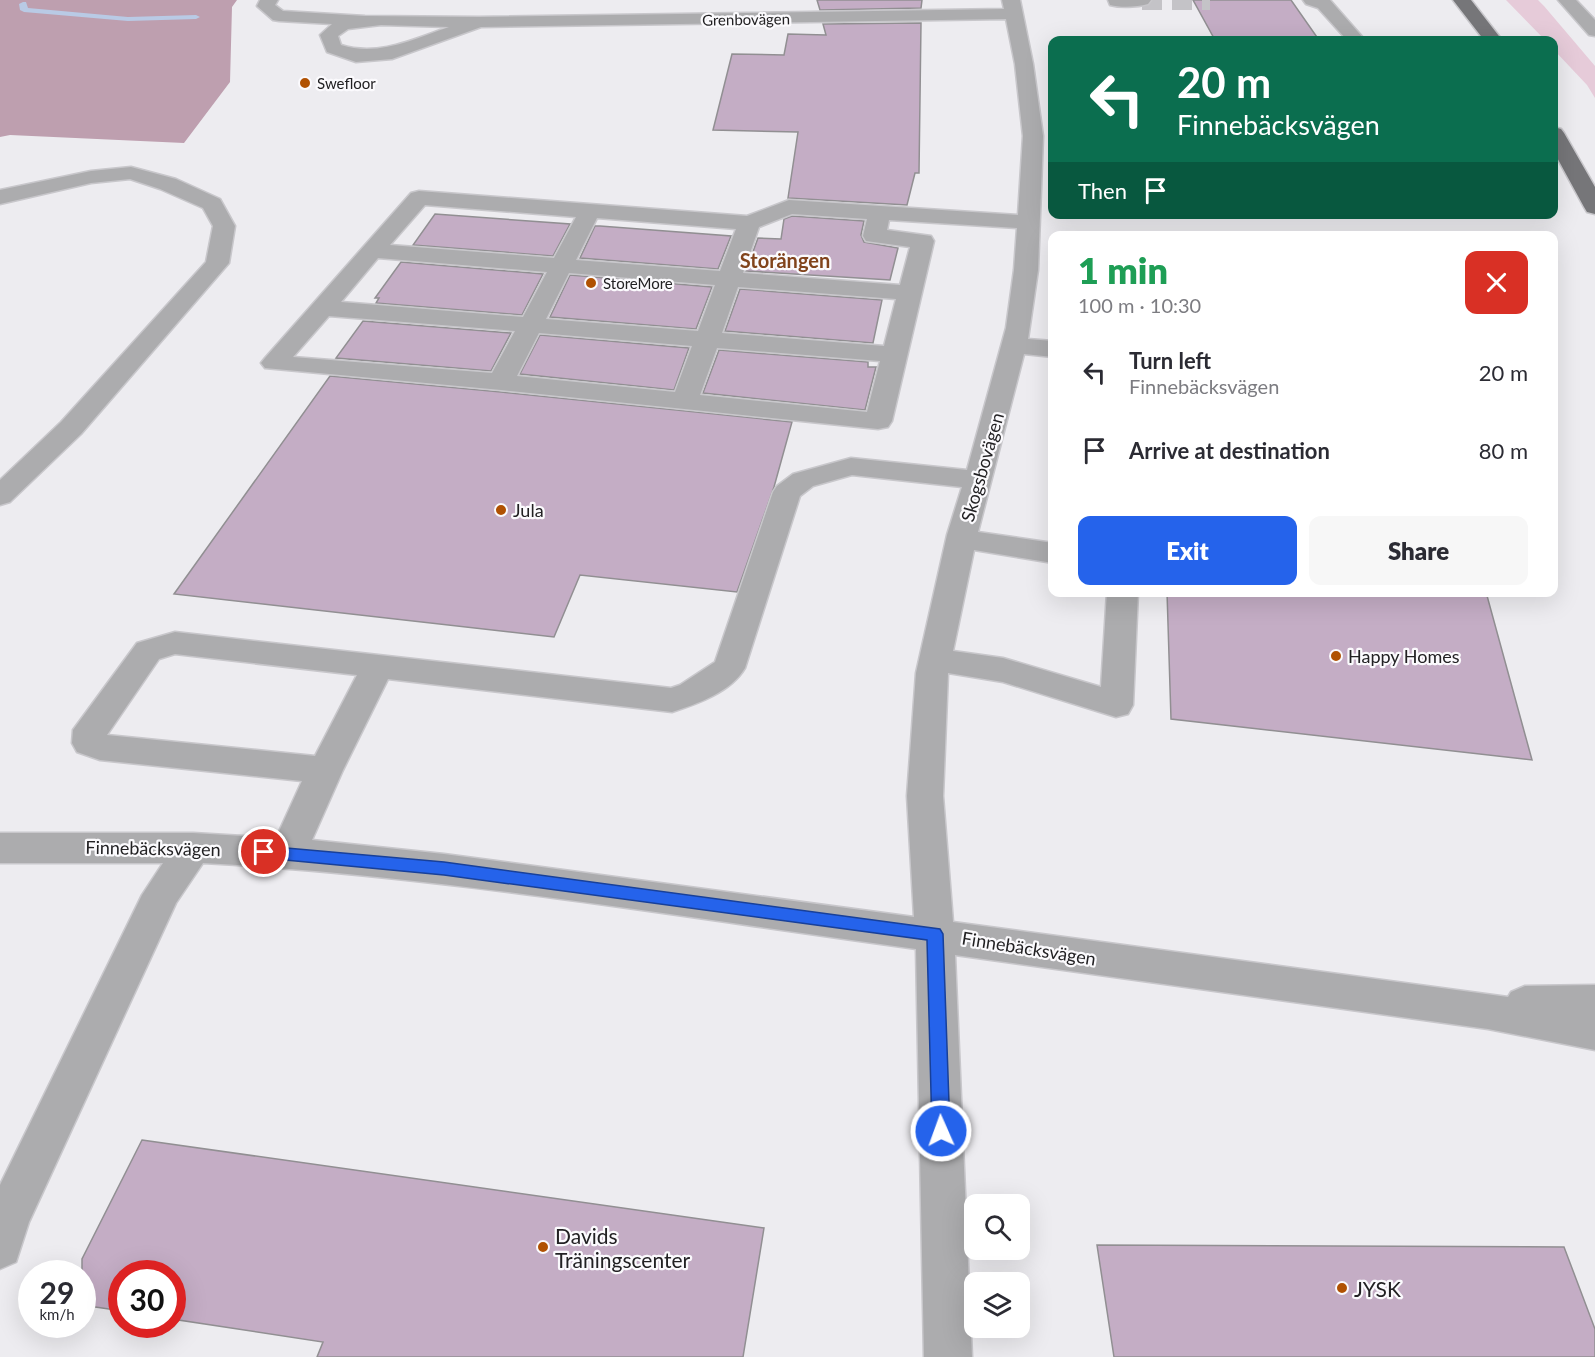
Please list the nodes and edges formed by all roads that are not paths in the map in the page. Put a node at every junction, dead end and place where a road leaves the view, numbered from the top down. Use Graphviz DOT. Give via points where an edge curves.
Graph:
graph roads {
  1 [pos="268,0"];
  2 [pos="789,0"];
  3 [pos="1142,0"];
  4 [pos="1312,0"];
  5 [pos="1462,0"];
  6 [pos="1567,0"];
  7 [pos="1116,1"];
  8 [pos="1012,7"];
  9 [pos="791,18"];
  10 [pos="381,20"];
  11 [pos="479,22"];
  12 [pos="1595,31"];
  13 [pos="1352,36"];
  14 [pos="1491,36"];
  15 [pos="1558,140"];
  16 [pos="0,197"];
  17 [pos="1595,207"];
  18 [pos="590,211"];
  19 [pos="879,214"];
  20 [pos="1029,222"];
  21 [pos="749,224"];
  22 [pos="373,251"];
  23 [pos="562,266"];
  24 [pos="729,279"];
  25 [pos="910,293"];
  26 [pos="323,308"];
  27 [pos="530,325"];
  28 [pos="707,340"];
  29 [pos="1014,345"];
  30 [pos="1048,348"];
  31 [pos="895,355"];
  32 [pos="501,382"];
  33 [pos="685,401"];
  34 [pos="978,480"];
  35 [pos="0,496"];
  36 [pos="962,539"];
  37 [pos="1048,552"];
  38 [pos="1123,597"];
  39 [pos="935,660"];
  40 [pos="379,664"];
  41 [pos="326,770"];
  42 [pos="0,848"];
  43 [pos="192,848"];
  44 [pos="288,853"];
  45 [pos="935,934"];
  46 [pos="1595,1003"];
  47 [pos="1448,1005"];
  48 [pos="1595,1032"];
  49 [pos="0,1246"];
  50 [pos="948,1357"];
  1 -- 10 [label="street" via="266,6 279,16"];
  2 -- 9 [label="street"];
  3 -- 7 [label="street"];
  4 -- 13 [label="street" via="1324,4"];
  5 -- 14 [label="main road"];
  6 -- 12 [label="street"];
  8 -- 9 [label="street, Grenbovägen"];
  8 -- 20 [label="street, Skogsbovägen" via="1033,136"];
  9 -- 11 [label="street, Grenbovägen"];
  10 -- 11 [label="street, Grenbovägen"];
  10 -- 11 [label="street, Grenbovägen" via="343,24 329,35 333,48 356,56 392,53"];
  15 -- 17 [label="main road"];
  16 -- 35 [label="street" via="91,177 131,173 168,183 212,204 224,226 217,263 71,428"];
  18 -- 21 [label="street"];
  18 -- 22 [label="street" via="419,198"];
  18 -- 23 [label="street"];
  19 -- 20 [label="street"];
  19 -- 21 [label="street" via="789,207"];
  19 -- 25 [label="street" via="874,236 923,241"];
  20 -- 29 [label="street, Skogsbovägen"];
  21 -- 24 [label="street"];
  22 -- 23 [label="street"];
  22 -- 26 [label="street"];
  23 -- 24 [label="street"];
  23 -- 27 [label="street"];
  24 -- 25 [label="street"];
  24 -- 28 [label="street"];
  25 -- 31 [label="street"];
  26 -- 27 [label="street"];
  26 -- 32 [label="street" via="274,363"];
  27 -- 28 [label="street"];
  27 -- 32 [label="street"];
  28 -- 31 [label="street"];
  28 -- 33 [label="street"];
  29 -- 30 [label="street"];
  29 -- 34 [label="street, Skogsbovägen"];
  31 -- 33 [label="street" via="878,421"];
  32 -- 33 [label="street"];
  34 -- 36 [label="street, Skogsbovägen"];
  34 -- 40 [label="street" via="851,466 803,480 788,492 729,668 692,693 672,700"];
  36 -- 37 [label="street"];
  36 -- 39 [label="street, Skogsbovägen"];
  38 -- 39 [label="street" via="1116,705 1003,670"];
  39 -- 45 [label="street, Skogsbovägen" via="925,796"];
  40 -- 41 [label="street"];
  40 -- 41 [label="street" via="175,643 148,651 90,730 89,742 100,747"];
  41 -- 44 [label="street"];
  42 -- 43 [label="street, Finnebäcksvägen"];
  43 -- 44 [label="street, Finnebäcksvägen"];
  43 -- 49 [label="street" via="162,895 7,1219"];
  44 -- 45 [label="street, Finnebäcksvägen" via="444,869"];
  45 -- 47 [label="street, Finnebäcksvägen"];
  45 -- 50 [label="street, Skogsbovägen"];
  46 -- 47 [label="street, Finnebäcksvägen"];
  47 -- 48 [label="street, Finnebäcksvägen"];
}
